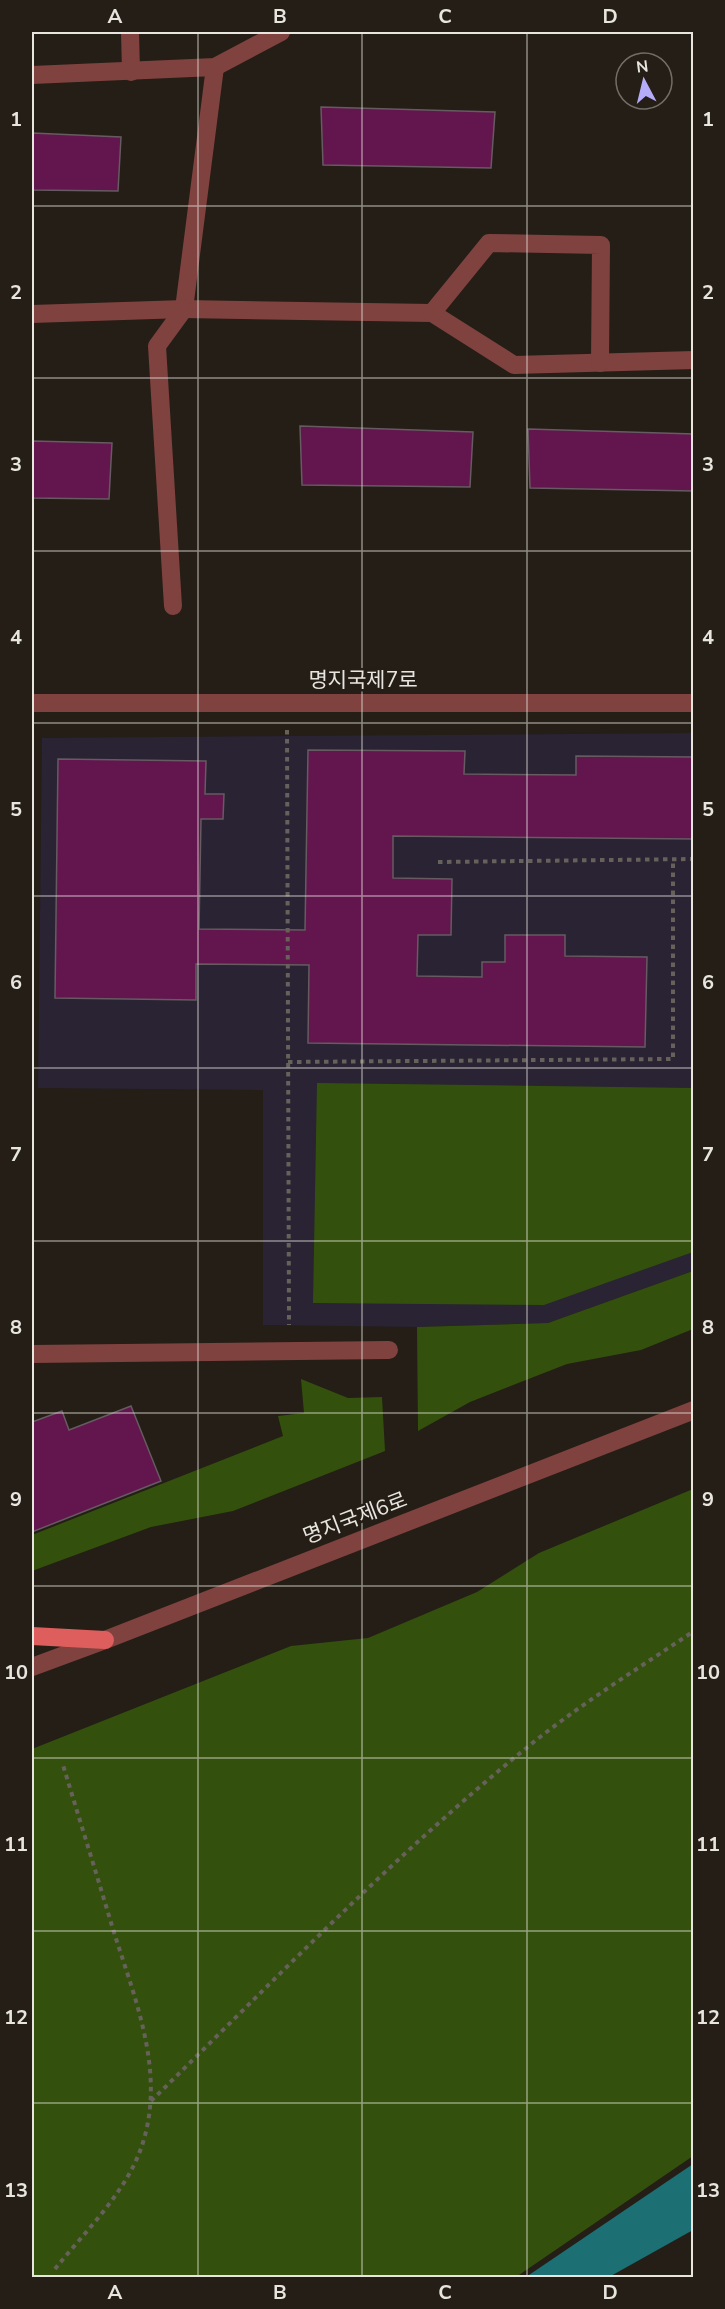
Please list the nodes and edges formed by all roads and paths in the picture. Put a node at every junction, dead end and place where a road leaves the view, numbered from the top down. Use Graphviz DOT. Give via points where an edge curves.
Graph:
graph roads {
  1 [pos="130,32"];
  2 [pos="281,32"];
  3 [pos="215,68"];
  4 [pos="131,72"];
  5 [pos="32,75"];
  6 [pos="184,309"];
  7 [pos="432,313"];
  8 [pos="32,314"];
  9 [pos="693,360"];
  10 [pos="600,363"];
  11 [pos="173,606"];
  12 [pos="32,703"];
  13 [pos="693,703"];
  14 [pos="287,729"];
  15 [pos="693,859"];
  16 [pos="673,860"];
  17 [pos="438,862"];
  18 [pos="288,1062"];
  19 [pos="289,1327"];
  20 [pos="389,1350"];
  21 [pos="32,1354"];
  22 [pos="693,1410"];
  23 [pos="693,1630"];
  24 [pos="32,1636"];
  25 [pos="105,1640"];
  26 [pos="32,1667"];
  27 [pos="63,1765"];
  28 [pos="151,2102"];
  29 [pos="55,2269"];
  1 -- 4 [label="street"];
  2 -- 3 [label="street"];
  3 -- 4 [label="street"];
  3 -- 6 [label="street"];
  4 -- 5 [label="street"];
  6 -- 7 [label="street"];
  6 -- 8 [label="street"];
  6 -- 11 [label="street" via="157,346"];
  7 -- 10 [label="street" via="514,365"];
  7 -- 10 [label="street" via="489,243 601,245"];
  9 -- 10 [label="street"];
  12 -- 13 [label="street, 명지국제7로"];
  14 -- 18 [label="path"];
  15 -- 16 [label="path"];
  16 -- 17 [label="path"];
  16 -- 18 [label="path" via="673,1059"];
  18 -- 19 [label="path"];
  20 -- 21 [label="street"];
  22 -- 25 [label="street, 명지국제6로"];
  23 -- 28 [label="path" via="531,1744 347,1909"];
  24 -- 25 [label="main road"];
  25 -- 26 [label="street, 명지국제6로"];
  27 -- 28 [label="path" via="139,2015 152,2075"];
  28 -- 29 [label="path" via="144,2139 123,2185"];
}
